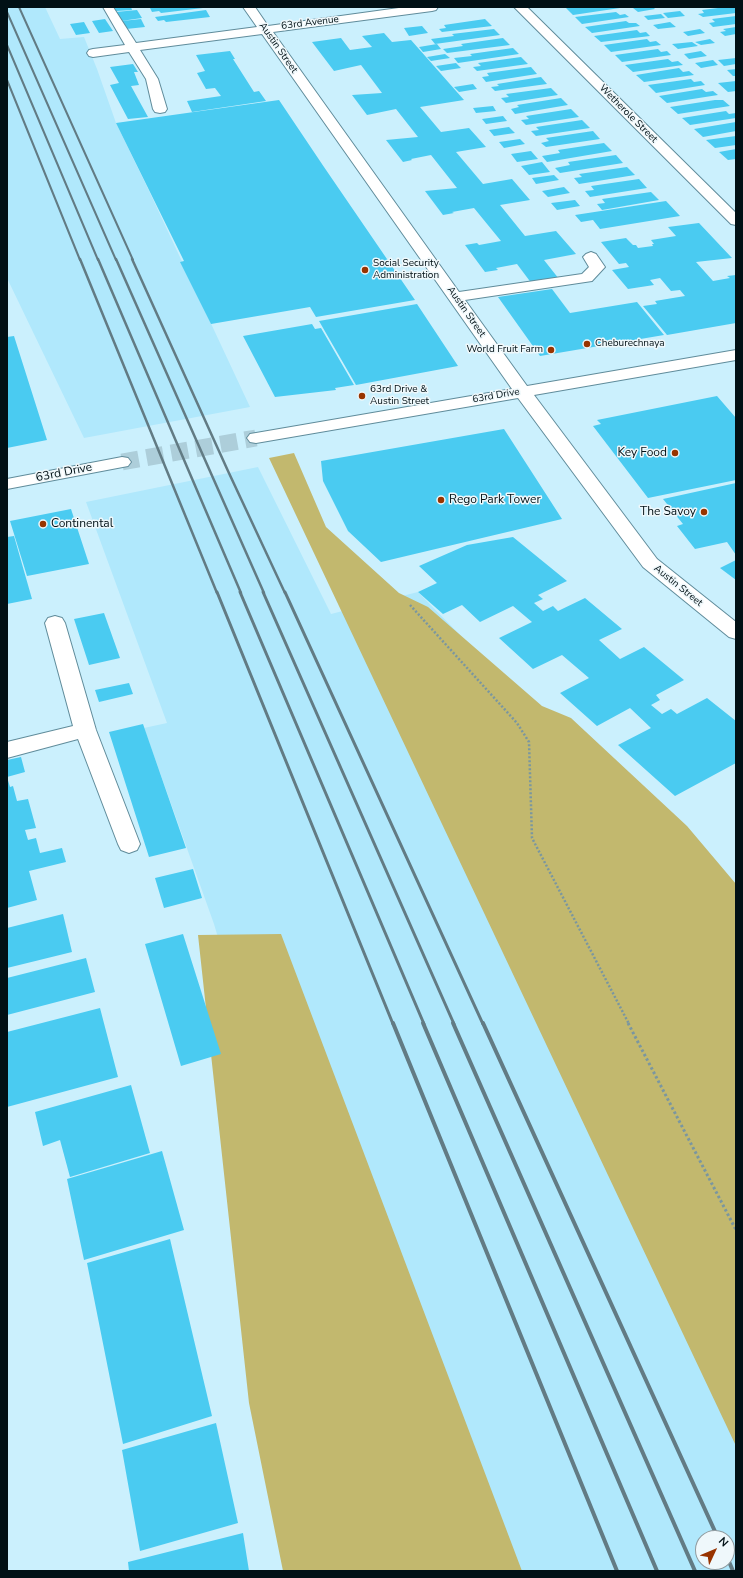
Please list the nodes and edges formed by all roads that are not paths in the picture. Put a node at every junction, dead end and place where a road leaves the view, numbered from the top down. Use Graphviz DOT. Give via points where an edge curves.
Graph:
graph roads {
  1 [pos="249,7"];
  2 [pos="432,7"];
  3 [pos="520,7"];
  4 [pos="108,8"];
  5 [pos="265,29"];
  6 [pos="132,48"];
  7 [pos="93,53"];
  8 [pos="160,109"];
  9 [pos="736,221"];
  10 [pos="591,257"];
  11 [pos="456,297"];
  12 [pos="736,355"];
  13 [pos="522,391"];
  14 [pos="256,438"];
  15 [pos="122,462"];
  16 [pos="7,484"];
  17 [pos="55,623"];
  18 [pos="736,632"];
  19 [pos="85,730"];
  20 [pos="7,750"];
  21 [pos="129,844"];
  1 -- 5 [label="street, Austin Street"];
  2 -- 5 [label="street, 63rd Avenue"];
  3 -- 9 [label="street, Wetherole Street"];
  4 -- 6 [label="street"];
  5 -- 6 [label="street, 63rd Avenue"];
  5 -- 11 [label="street, Austin Street"];
  6 -- 7 [label="street, 63rd Avenue"];
  6 -- 8 [label="street" via="152,80"];
  10 -- 11 [label="street" via="597,267 587,278"];
  11 -- 13 [label="street, Austin Street"];
  12 -- 13 [label="street, 63rd Drive"];
  13 -- 14 [label="street, 63rd Drive"];
  13 -- 18 [label="street, Austin Street" via="650,563"];
  15 -- 16 [label="street, 63rd Drive"];
  17 -- 19 [label="street"];
  19 -- 20 [label="street"];
  19 -- 21 [label="street"];
}
